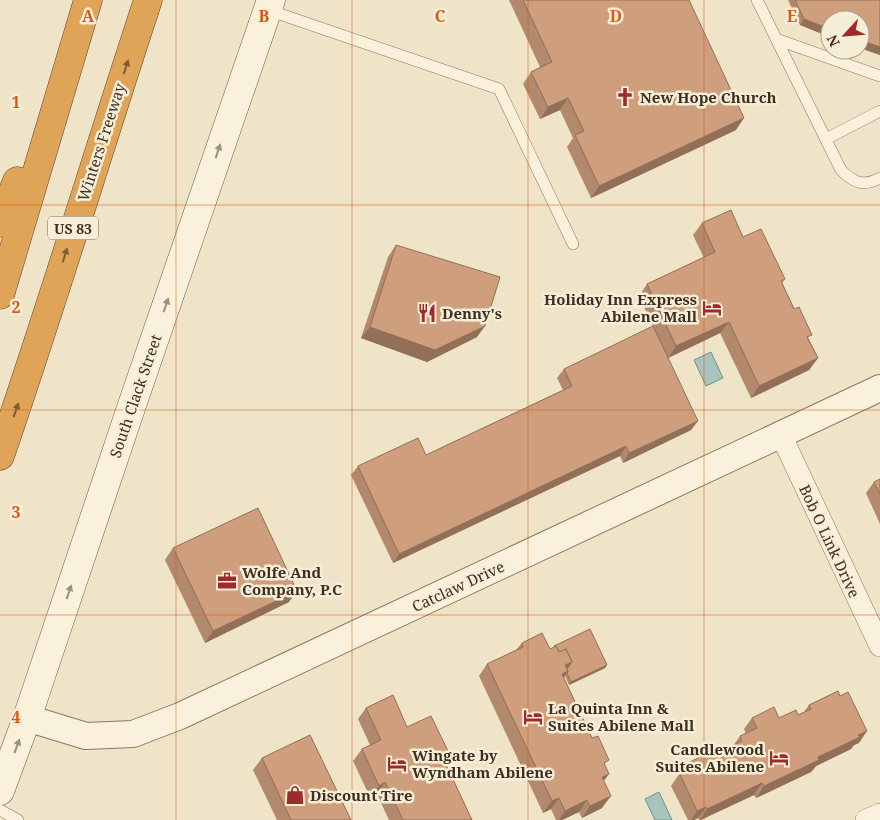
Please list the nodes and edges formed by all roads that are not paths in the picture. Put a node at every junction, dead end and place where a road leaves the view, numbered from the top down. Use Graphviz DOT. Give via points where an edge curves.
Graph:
graph roads {
  1 [pos="88,0"];
  2 [pos="148,0"];
  3 [pos="757,0"];
  4 [pos="269,5"];
  5 [pos="776,39"];
  6 [pos="69,57"];
  7 [pos="880,76"];
  8 [pos="880,111"];
  9 [pos="826,139"];
  10 [pos="880,178"];
  11 [pos="0,223"];
  12 [pos="573,244"];
  13 [pos="0,295"];
  14 [pos="880,388"];
  15 [pos="780,435"];
  16 [pos="0,456"];
  17 [pos="880,646"];
  18 [pos="27,718"];
  19 [pos="0,791"];
  20 [pos="0,810"];
  21 [pos="880,814"];
  22 [pos="18,820"];
  23 [pos="866,820"];
  1 -- 6 [label="highway"];
  16 -- 2 [label="highway, Winters Freeway / US 83, one-way"];
  3 -- 5 [label="lane"];
  4 -- 12 [label="lane" via="499,89"];
  18 -- 4 [label="main road, South Clack Street, one-way"];
  5 -- 7 [label="lane"];
  5 -- 9 [label="lane"];
  6 -- 11 [label="highway"];
  6 -- 13 [label="highway"];
  8 -- 9 [label="lane"];
  9 -- 10 [label="lane" via="841,170 852,181 867,185"];
  14 -- 15 [label="street, Catclaw Drive"];
  15 -- 17 [label="street, Bob O Link Drive"];
  15 -- 18 [label="street, Catclaw Drive" via="180,716 133,734 86,736"];
  19 -- 18 [label="main road, South Clack Street, one-way"];
  20 -- 22 [label="lane"];
  21 -- 23 [label="street"];
}
